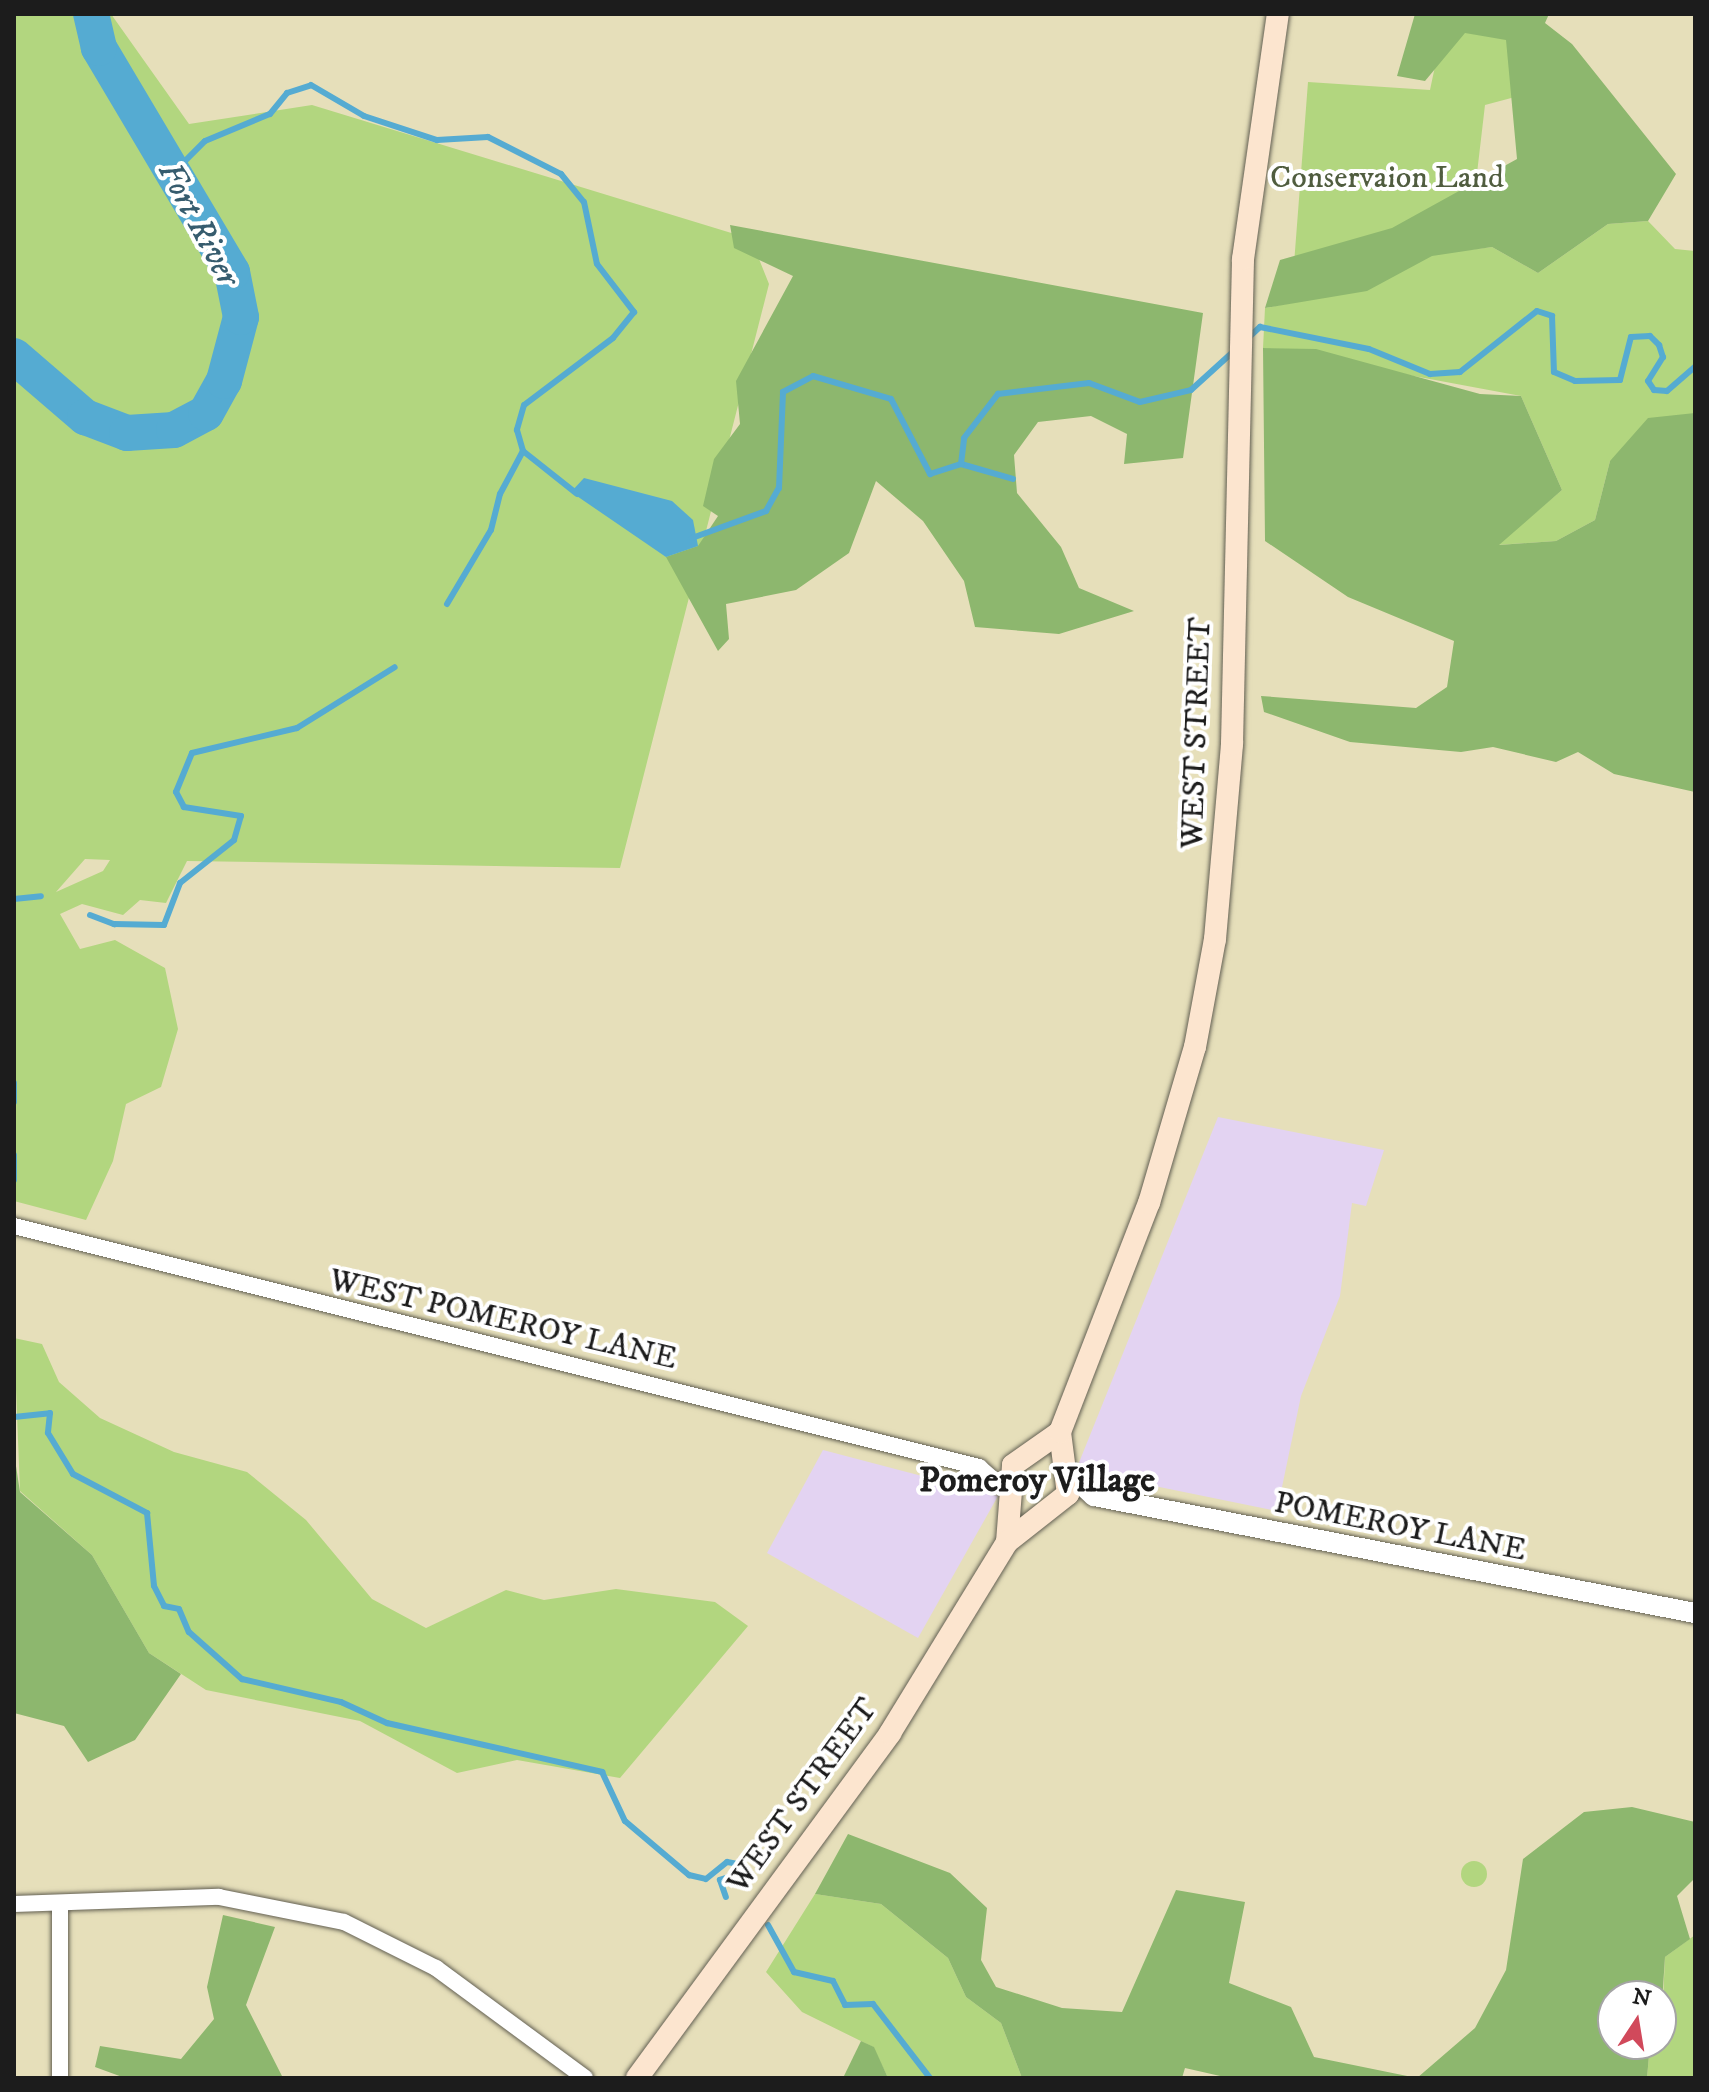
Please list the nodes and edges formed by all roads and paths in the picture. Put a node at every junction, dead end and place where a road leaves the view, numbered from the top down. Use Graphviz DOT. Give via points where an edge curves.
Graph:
graph roads {
  1 [pos="1278,14"];
  2 [pos="14,1226"];
  3 [pos="1060,1432"];
  4 [pos="1025,1455"];
  5 [pos="979,1467"];
  6 [pos="1068,1470"];
  7 [pos="1010,1494"];
  8 [pos="1094,1496"];
  9 [pos="1050,1510"];
  10 [pos="1007,1542"];
  11 [pos="1695,1613"];
  12 [pos="60,1903"];
  13 [pos="14,1904"];
  14 [pos="60,2078"];
  15 [pos="585,2078"];
  16 [pos="637,2078"];
  1 -- 3 [label="main road, WEST STREET" via="1250,184 1239,330 1232,744 1215,939 1195,1047 1149,1203"];
  2 -- 5 [label="street, WEST POMEROY LANE"];
  3 -- 4 [label="main road"];
  3 -- 6 [label="main road"];
  4 -- 5 [label="street, WEST POMEROY LANE"];
  4 -- 6 [label="main road" via="1048,1452"];
  4 -- 7 [label="main road, WEST STREET" via="1009,1474"];
  5 -- 7 [label="street, WEST POMEROY LANE"];
  6 -- 8 [label="street"];
  6 -- 9 [label="main road" via="1068,1494"];
  7 -- 9 [label="main road" via="1023,1509"];
  7 -- 10 [label="main road, WEST STREET"];
  8 -- 9 [label="street, POMEROY LANE"];
  8 -- 11 [label="street, POMEROY LANE"];
  9 -- 10 [label="main road, WEST STREET"];
  10 -- 16 [label="main road, WEST STREET" via="890,1733"];
  12 -- 13 [label="street"];
  12 -- 14 [label="street"];
  12 -- 15 [label="street" via="219,1897 344,1922 436,1968"];
}
